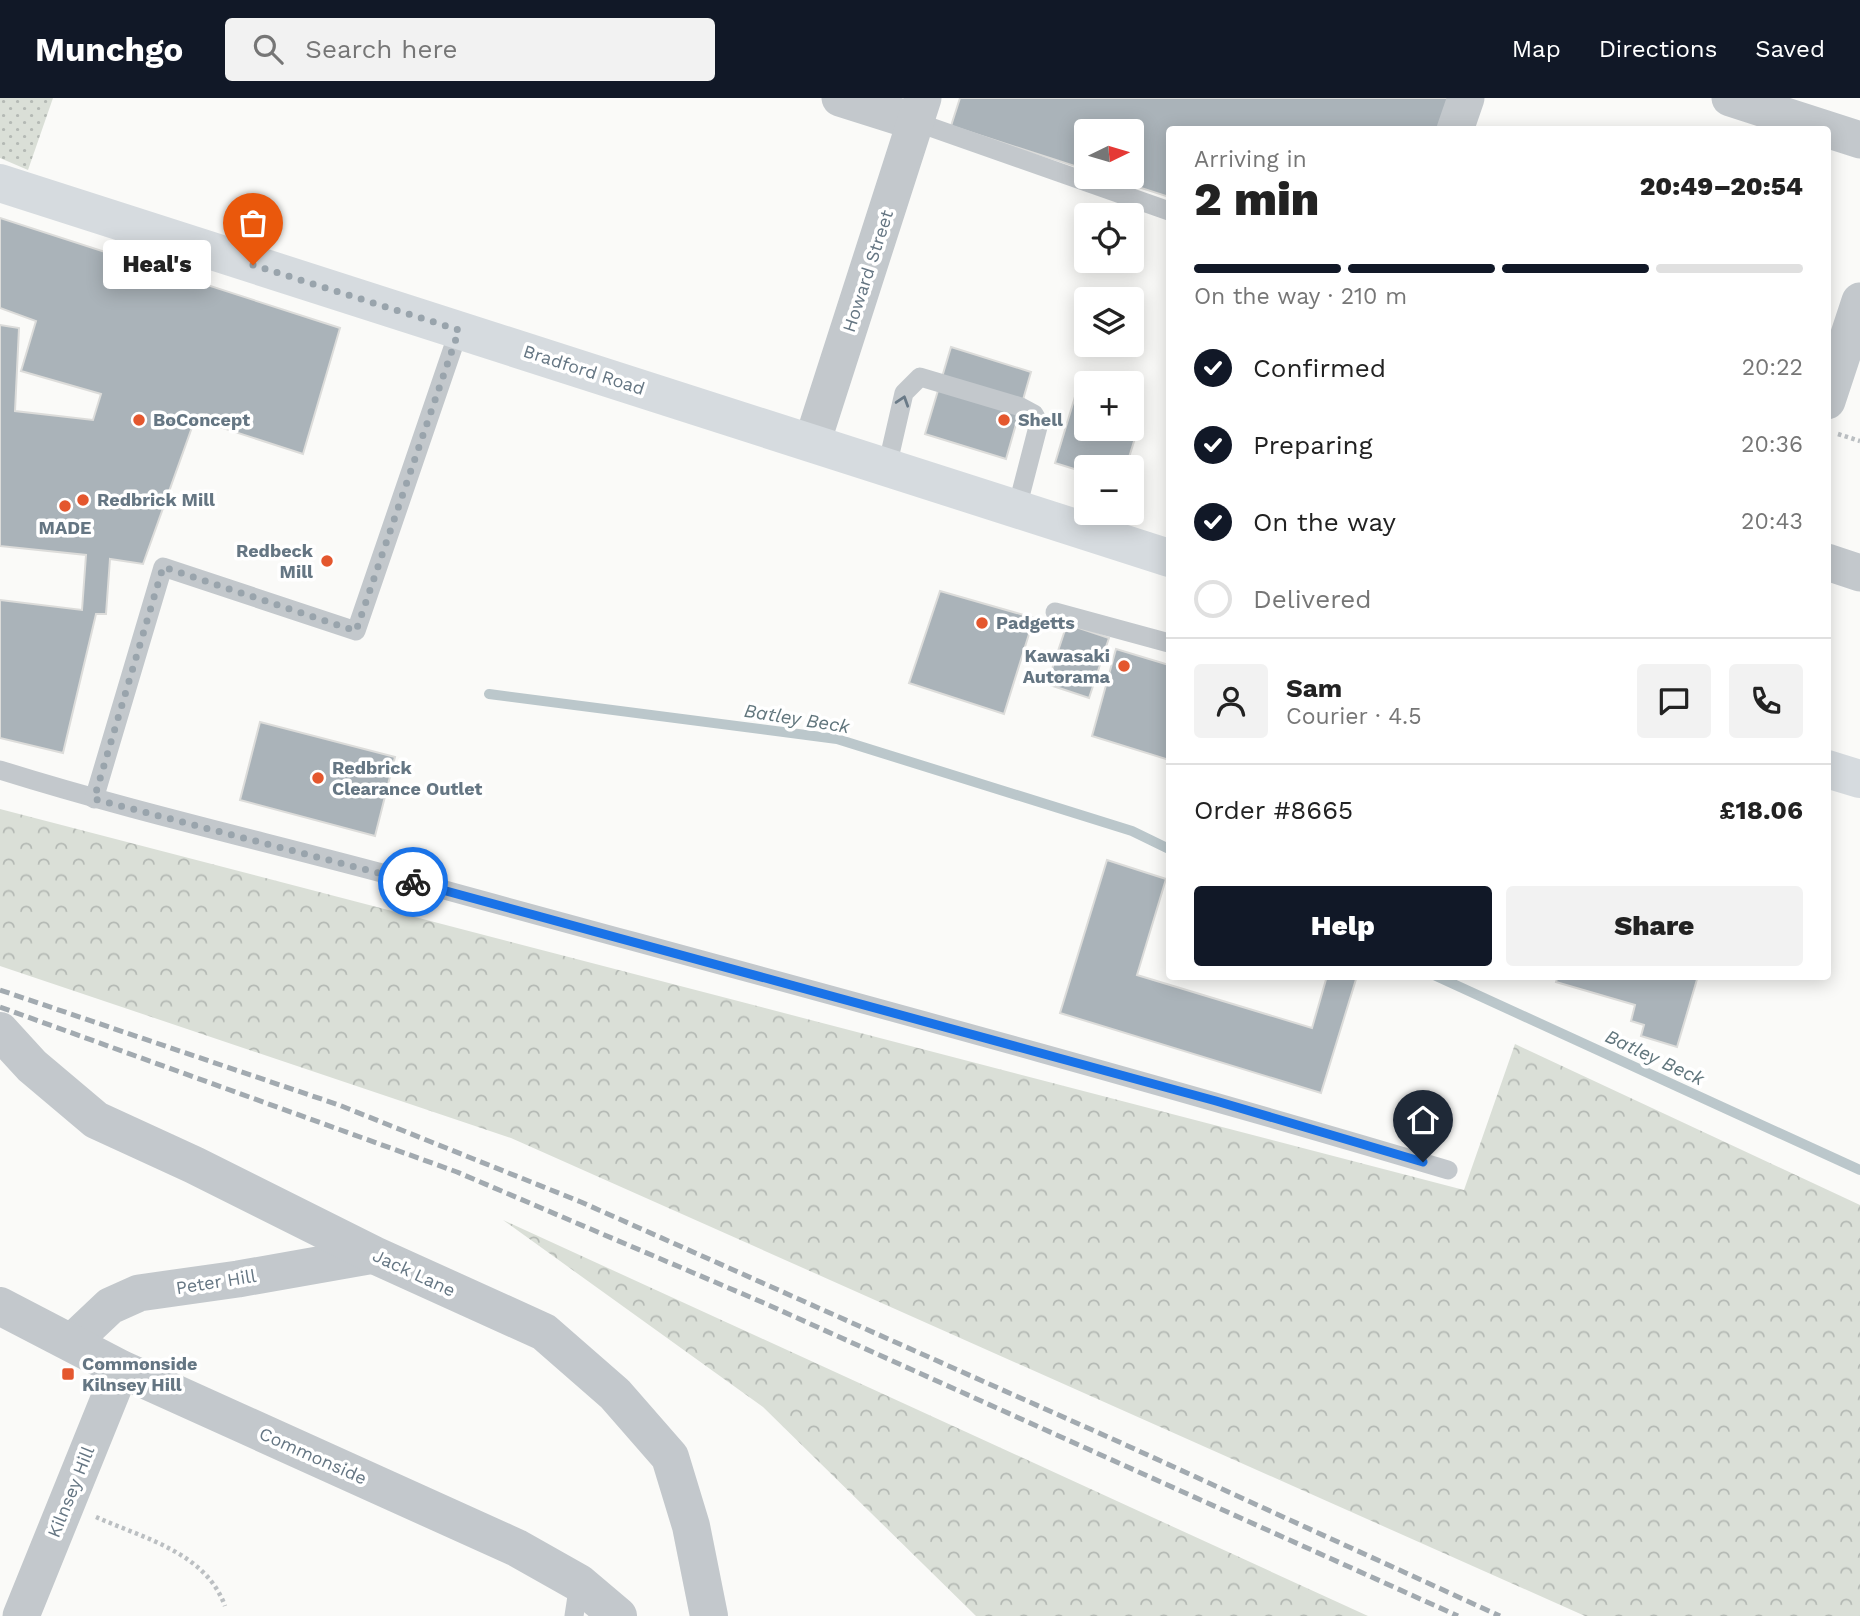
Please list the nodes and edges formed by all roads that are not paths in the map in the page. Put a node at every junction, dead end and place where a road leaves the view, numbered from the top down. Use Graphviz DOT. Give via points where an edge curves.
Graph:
graph roads {
  1 [pos="840,98"];
  2 [pos="1466,98"];
  3 [pos="1730,98"];
  4 [pos="920,110"];
  5 [pos="1456,126"];
  6 [pos="1817,126"];
  7 [pos="1831,131"];
  8 [pos="1860,140"];
  9 [pos="0,183"];
  10 [pos="1166,210"];
  11 [pos="1858,318"];
  12 [pos="459,330"];
  13 [pos="1831,390"];
  14 [pos="812,443"];
  15 [pos="887,467"];
  16 [pos="1017,508"];
  17 [pos="1166,557"];
  18 [pos="1831,563"];
  19 [pos="1860,573"];
  20 [pos="1055,612"];
  21 [pos="1166,642"];
  22 [pos="0,770"];
  23 [pos="1831,770"];
  24 [pos="1860,779"];
  25 [pos="94,799"];
  26 [pos="0,1031"];
  27 [pos="1448,1170"];
  28 [pos="374,1255"];
  29 [pos="0,1306"];
  30 [pos="73,1341"];
  31 [pos="121,1369"];
  32 [pos="577,1600"];
  33 [pos="21,1616"];
  34 [pos="618,1616"];
  35 [pos="709,1616"];
  1 -- 4 [label="street"];
  2 -- 5 [label="street"];
  3 -- 6 [label="street"];
  4 -- 10 [label="lane"];
  4 -- 14 [label="street, Howard Street"];
  7 -- 8 [label="street"];
  9 -- 12 [label="main road, Bradford Road"];
  11 -- 13 [label="street"];
  12 -- 14 [label="main road, Bradford Road"];
  12 -- 25 [label="lane" via="356,631 163,567"];
  14 -- 15 [label="main road, Bradford Road"];
  15 -- 16 [label="main road, Bradford Road"];
  15 -- 16 [label="lane, one-way" via="904,393 920,377 1021,407 1034,414 1038,423"];
  16 -- 17 [label="main road, Bradford Road"];
  18 -- 19 [label="street"];
  20 -- 21 [label="lane"];
  22 -- 25 [label="lane"];
  23 -- 24 [label="main road"];
  25 -- 27 [label="lane" via="258,839 1216,1101"];
  26 -- 28 [label="street, Jack Lane" via="32,1066 96,1120"];
  28 -- 30 [label="street, Peter Hill" via="139,1293 110,1306"];
  28 -- 35 [label="street, Jack Lane" via="544,1332 615,1394 670,1457 691,1526"];
  29 -- 30 [label="street, Commonside"];
  30 -- 31 [label="street, Commonside"];
  31 -- 32 [label="street, Commonside" via="517,1548"];
  31 -- 33 [label="street, Kilnsey Hill"];
  32 -- 34 [label="street, Commonside"];
}
